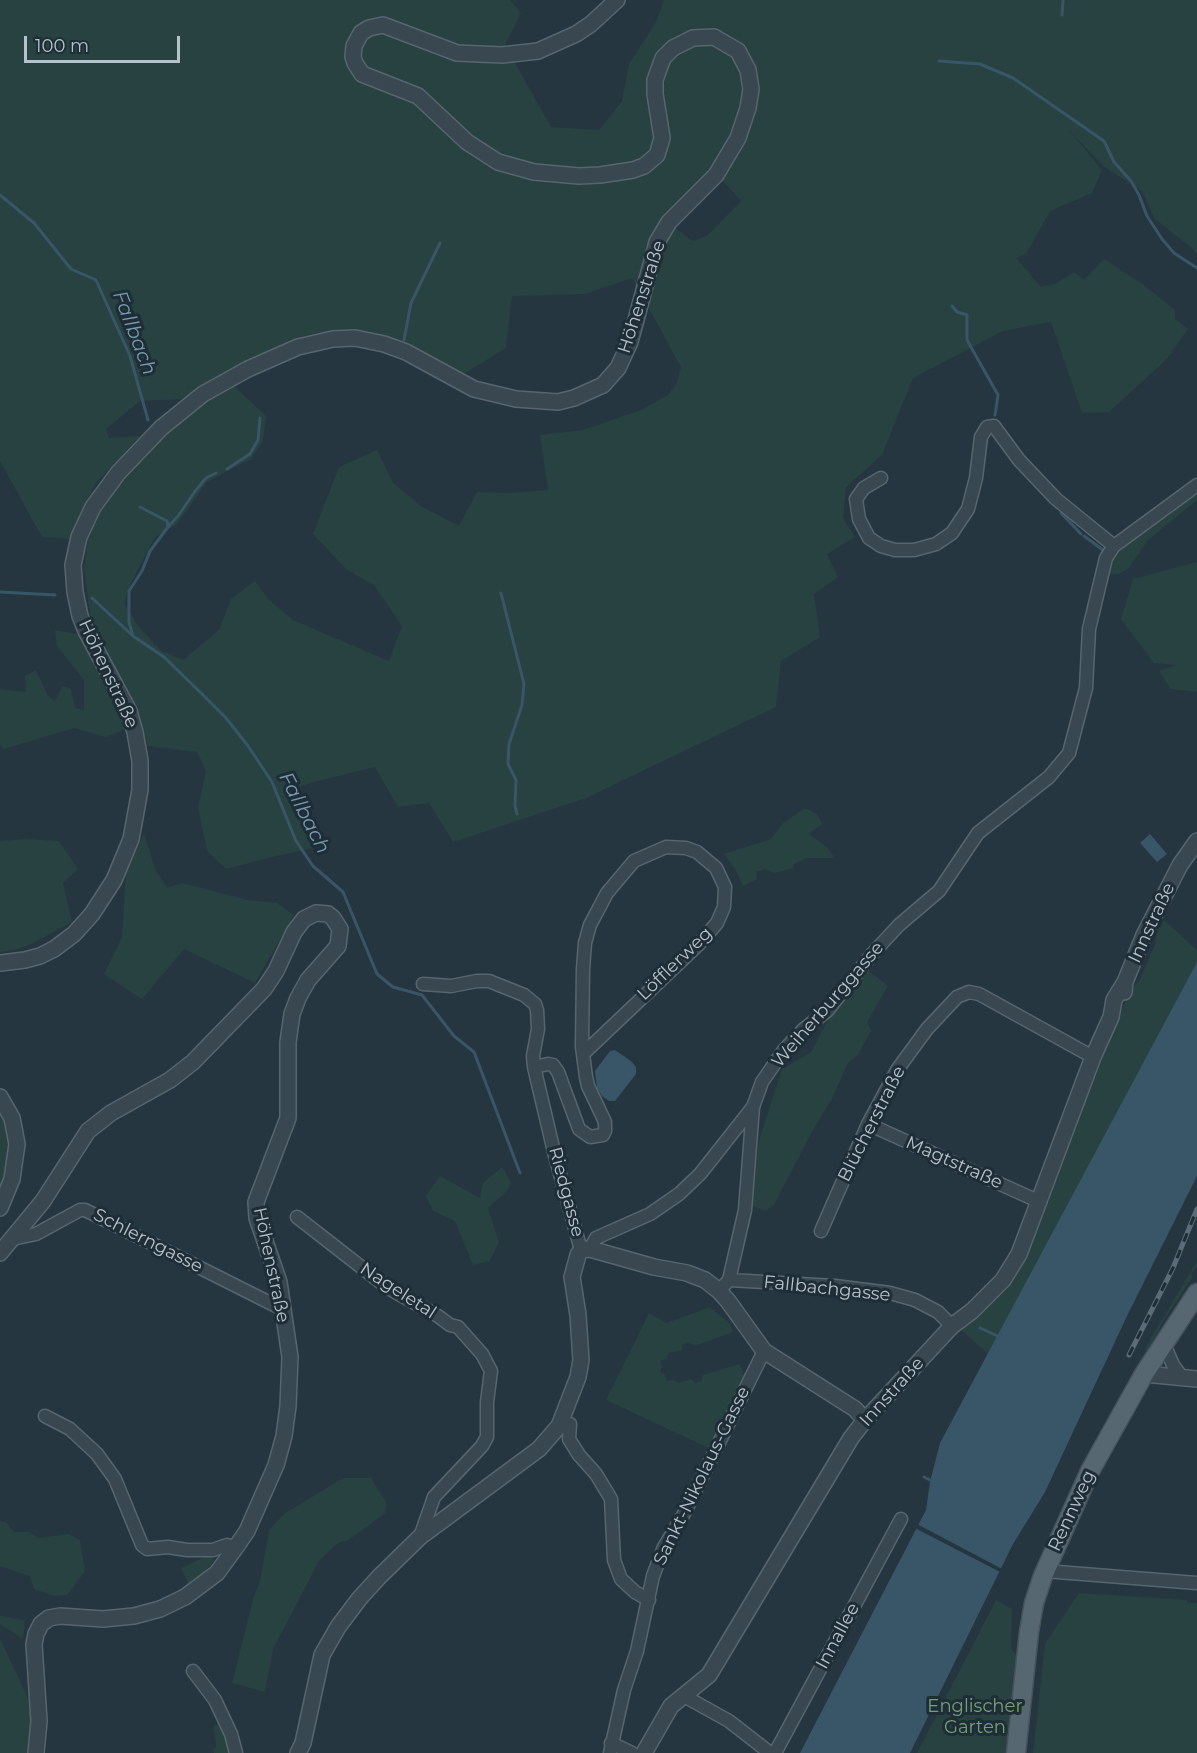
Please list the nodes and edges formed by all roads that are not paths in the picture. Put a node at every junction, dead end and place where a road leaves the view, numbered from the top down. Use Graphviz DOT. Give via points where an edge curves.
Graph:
graph roads {
  1 [pos="617,0"];
  2 [pos="881,478"];
  3 [pos="1197,485"];
  4 [pos="1114,546"];
  5 [pos="1197,842"];
  6 [pos="0,963"];
  7 [pos="423,984"];
  8 [pos="583,1054"];
  9 [pos="1094,1057"];
  10 [pos="534,1067"];
  11 [pos="0,1097"];
  12 [pos="753,1107"];
  13 [pos="868,1124"];
  14 [pos="1040,1202"];
  15 [pos="0,1208"];
  16 [pos="297,1216"];
  17 [pos="821,1231"];
  18 [pos="12,1239"];
  19 [pos="586,1249"];
  20 [pos="0,1253"];
  21 [pos="724,1285"];
  22 [pos="1197,1293"];
  23 [pos="282,1309"];
  24 [pos="952,1326"];
  25 [pos="1164,1344"];
  26 [pos="764,1351"];
  27 [pos="491,1371"];
  28 [pos="1144,1374"];
  29 [pos="1190,1378"];
  30 [pos="45,1416"];
  31 [pos="865,1420"];
  32 [pos="570,1424"];
  33 [pos="901,1519"];
  34 [pos="420,1537"];
  35 [pos="236,1547"];
  36 [pos="1045,1571"];
  37 [pos="1197,1583"];
  38 [pos="649,1600"];
  39 [pos="193,1671"];
  40 [pos="684,1696"];
  41 [pos="610,1748"];
  42 [pos="36,1753"];
  43 [pos="236,1753"];
  44 [pos="298,1753"];
  45 [pos="632,1753"];
  46 [pos="644,1753"];
  47 [pos="770,1753"];
  48 [pos="775,1753"];
  49 [pos="1016,1753"];
  1 -- 6 [label="street, Höhenstraße" via="576,34 537,51 502,55 457,53 383,26 369,27 361,33 354,46 354,57 362,74 418,96 467,142 498,162 528,171 600,176 644,166 657,155 662,138 655,80 663,58 673,48 693,38 714,37 738,51 748,70 751,89 738,138 716,175 669,222 657,242 630,342 618,368 603,385 582,396 558,402 536,401 474,389 384,344 355,338 333,339 298,347 241,372 192,402 161,428 124,465 96,502 82,528 73,560 80,616 129,711 138,744 140,790 128,849 102,899 74,934 40,956"];
  2 -- 4 [label="street" via="864,488 856,499 859,519 869,538 895,550 936,544 952,533 968,509 981,437 987,427 994,426 1056,499"];
  3 -- 4 [label="street"];
  4 -- 12 [label="street, Weiherburggasse" via="1106,558 1089,629 1086,688 1069,753 1049,777 978,833 939,891 899,925 827,1011 784,1050 762,1082"];
  5 -- 9 [label="street, Innstraße" via="1180,865 1144,935 1114,1000"];
  7 -- 10 [label="street, Riedgasse" via="455,986 489,981 533,1001 538,1029"];
  8 -- 8 [label="street, Löfflerweg" via="584,956 587,933 600,903 630,865 644,856 672,847 697,852 716,868 724,887 724,907 717,923"];
  8 -- 10 [label="street, Löfflerweg" via="588,1086 606,1126 598,1137 586,1136 579,1129 553,1065"];
  9 -- 13 [label="street, Blücherstraße" via="969,992 957,997 927,1029 897,1070"];
  9 -- 14 [label="street, Innstraße"];
  10 -- 19 [label="street, Riedgasse" via="555,1156"];
  11 -- 15 [label="street" via="12,1118 17,1151 12,1179"];
  12 -- 19 [label="street, Weiherburggasse" via="700,1174 679,1194 650,1214 596,1239"];
  12 -- 21 [label="street, Weiherburggasse" via="745,1210"];
  13 -- 14 [label="street, Magtstraße"];
  13 -- 17 [label="street, Blücherstraße"];
  14 -- 24 [label="street, Innstraße" via="1019,1254 1003,1280"];
  16 -- 27 [label="street, Nageletal" via="388,1288 458,1327"];
  18 -- 20 [label="street, Höhenstraße"];
  18 -- 23 [label="street, Schlerngasse" via="36,1234 85,1210"];
  18 -- 23 [label="street, Höhenstraße" via="50,1192 88,1131 185,1070 264,989 299,923 311,914 328,914 338,925 340,939 308,980 294,1006 288,1042 288,1118 256,1202 257,1218 279,1282"];
  19 -- 21 [label="street, Fallbachgasse"];
  19 -- 34 [label="street, Riedgasse" via="578,1255 572,1276 581,1360 559,1426 539,1449"];
  21 -- 24 [label="street, Fallbachgasse" via="835,1286 890,1293 938,1312"];
  21 -- 26 [label="street"];
  22 -- 25 [label="main road, Rennweg"];
  23 -- 35 [label="street, Höhenstraße" via="290,1367 284,1436 259,1505"];
  24 -- 31 [label="street, Innstraße"];
  25 -- 28 [label="main road, Rennweg"];
  25 -- 29 [label="street" via="1173,1365"];
  26 -- 31 [label="street" via="855,1409"];
  26 -- 38 [label="street, Sankt-Nikolaus-Gasse" via="664,1548"];
  27 -- 34 [label="street, Riedgasse" via="487,1437 434,1497"];
  28 -- 29 [label="street"];
  28 -- 36 [label="main road, Rennweg" via="1090,1471"];
  30 -- 35 [label="street" via="70,1429 97,1454 115,1479 147,1549"];
  31 -- 40 [label="street, Innstraße" via="709,1675"];
  32 -- 38 [label="street" via="569,1439 611,1499 614,1560 621,1579"];
  33 -- 48 [label="street, Innallee"];
  34 -- 44 [label="street, Riedgasse" via="359,1599 322,1655"];
  35 -- 42 [label="street, Höhenstraße" via="217,1573 179,1601 160,1609 103,1619 60,1616 41,1624 34,1644 39,1721"];
  36 -- 37 [label="street"];
  36 -- 49 [label="main road, Rennweg" via="1029,1632"];
  38 -- 41 [label="street, Sankt-Nikolaus-Gasse"];
  39 -- 43 [label="street" via="215,1700"];
  40 -- 46 [label="street, Innstraße" via="671,1706"];
  40 -- 47 [label="street" via="729,1721"];
  41 -- 45 [label="street"];
}
